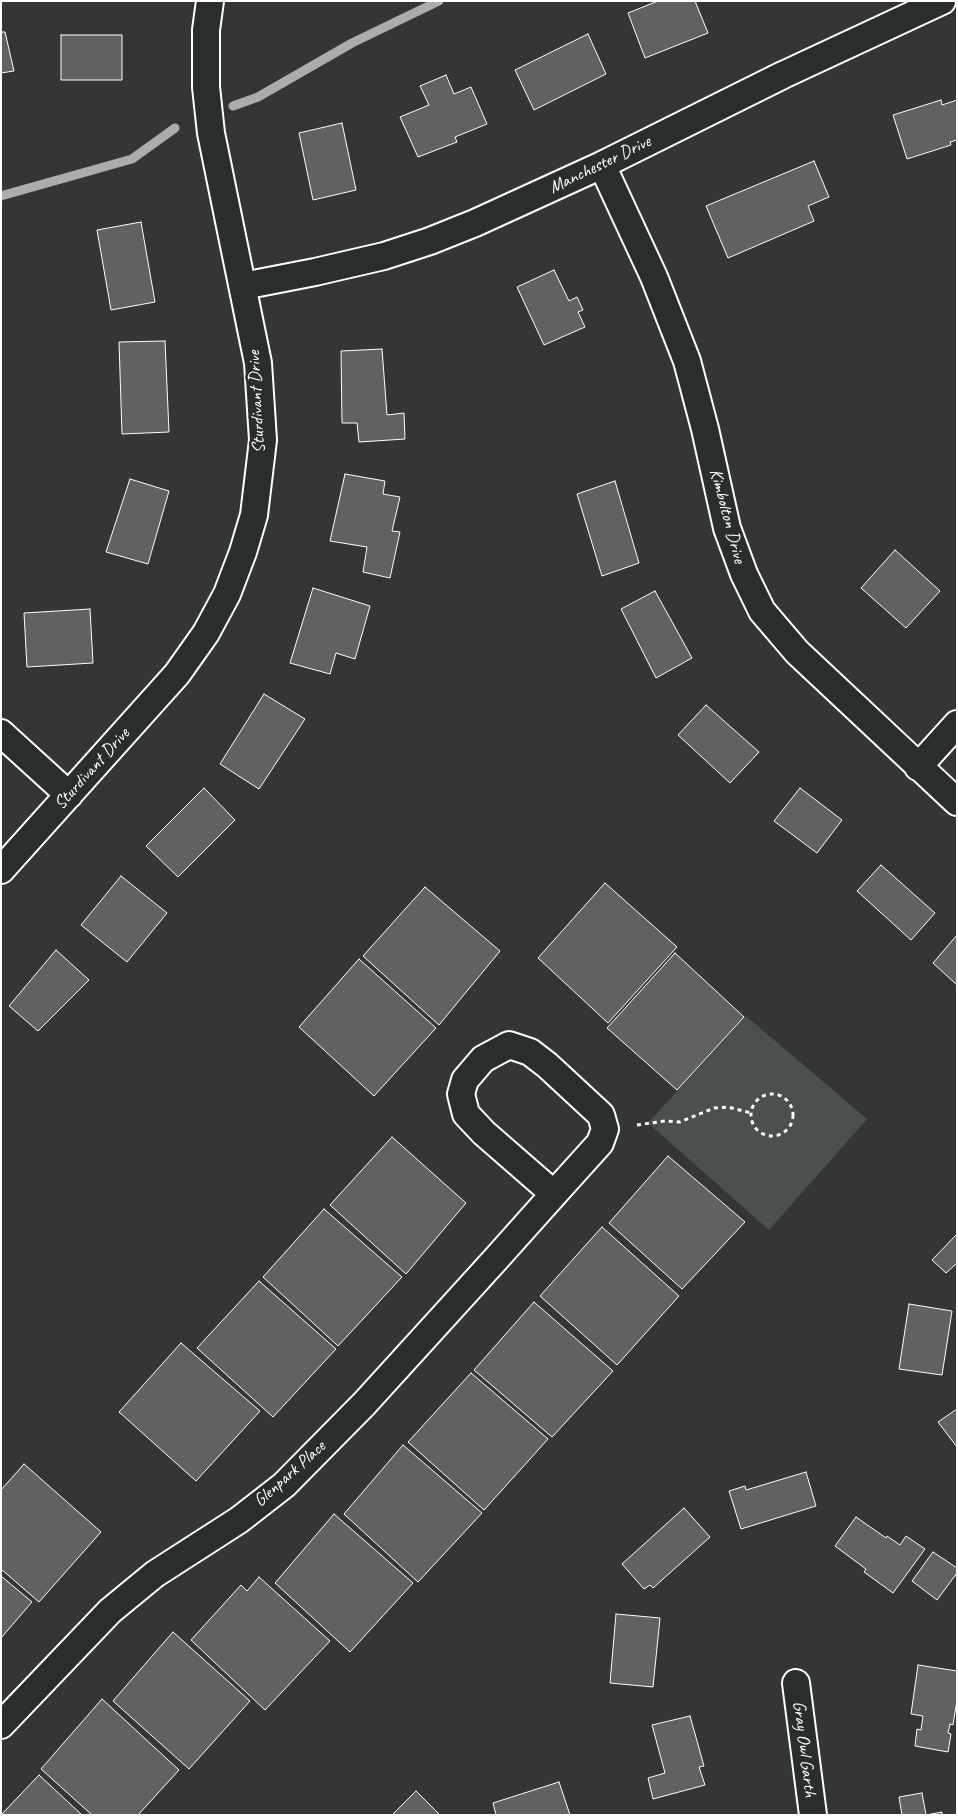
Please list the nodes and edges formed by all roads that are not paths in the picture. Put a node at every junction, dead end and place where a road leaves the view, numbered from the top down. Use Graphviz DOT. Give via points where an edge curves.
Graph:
graph roads {
  1 [pos="210,1"];
  2 [pos="942,1"];
  3 [pos="602,165"];
  4 [pos="243,286"];
  5 [pos="957,724"];
  6 [pos="1,733"];
  7 [pos="918,766"];
  8 [pos="69,795"];
  9 [pos="957,802"];
  10 [pos="1,870"];
  11 [pos="554,1194"];
  12 [pos="796,1683"];
  13 [pos="1,1725"];
  14 [pos="813,1815"];
  1 -- 4 [label="street, Sturdivant Drive" via="206,30 206,87 211,133"];
  2 -- 3 [label="street, Manchester Drive"];
  3 -- 4 [label="street, Manchester Drive" via="475,224 430,241 384,256"];
  3 -- 7 [label="street, Kimbolton Drive" via="654,277 687,361 727,528 762,611 797,652"];
  4 -- 8 [label="street, Sturdivant Drive" via="258,362 263,440 254,515 243,552 227,594 206,633 177,674"];
  5 -- 7 [label="street"];
  6 -- 8 [label="street"];
  7 -- 9 [label="street, Kimbolton Drive"];
  8 -- 10 [label="street, Sturdivant Drive"];
  11 -- 11 [label="street, Glenpark Place" via="600,1143 605,1129 601,1115 542,1060 509,1045 483,1059 465,1080 461,1094 466,1114"];
  11 -- 13 [label="street, Glenpark Place" via="364,1404 284,1485 239,1520 156,1574 110,1611"];
  12 -- 14 [label="street, Gray Owl Garth"];
}
